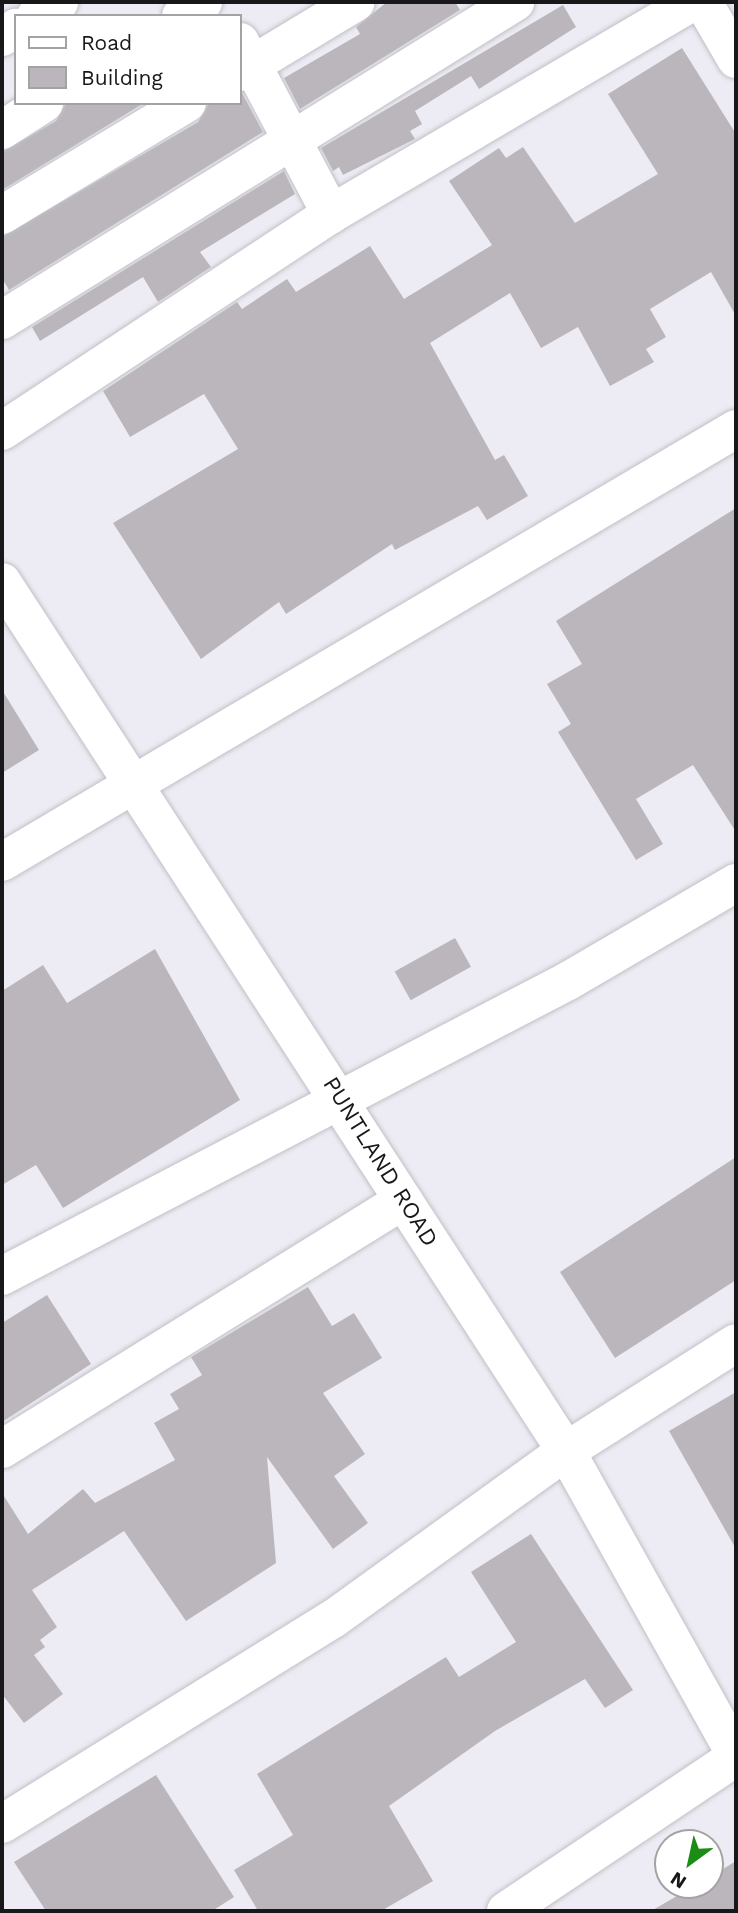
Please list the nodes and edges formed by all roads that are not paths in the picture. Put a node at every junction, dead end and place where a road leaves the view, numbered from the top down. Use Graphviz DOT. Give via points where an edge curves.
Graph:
graph roads {
  1 [pos="59,2"];
  2 [pos="203,2"];
  3 [pos="356,2"];
  4 [pos="514,2"];
  5 [pos="692,2"];
  6 [pos="703,2"];
  7 [pos="39,14"];
  8 [pos="184,14"];
  9 [pos="244,59"];
  10 [pos="736,59"];
  11 [pos="41,105"];
  12 [pos="184,105"];
  13 [pos="2,130"];
  14 [pos="292,135"];
  15 [pos="331,214"];
  16 [pos="2,215"];
  17 [pos="2,320"];
  18 [pos="736,429"];
  19 [pos="2,431"];
  20 [pos="2,582"];
  21 [pos="135,780"];
  22 [pos="2,862"];
  23 [pos="736,883"];
  24 [pos="341,1099"];
  25 [pos="403,1200"];
  26 [pos="2,1276"];
  27 [pos="736,1343"];
  28 [pos="2,1449"];
  29 [pos="566,1451"];
  30 [pos="736,1756"];
  31 [pos="2,1824"];
  32 [pos="506,1911"];
  1 -- 7 [label="street"];
  2 -- 8 [label="street"];
  3 -- 9 [label="street"];
  4 -- 14 [label="street"];
  5 -- 15 [label="street"];
  6 -- 10 [label="street"];
  9 -- 14 [label="street"];
  11 -- 13 [label="street"];
  12 -- 16 [label="street"];
  14 -- 15 [label="street"];
  14 -- 17 [label="street"];
  15 -- 19 [label="street"];
  18 -- 21 [label="street"];
  20 -- 21 [label="street, PUNTLAND ROAD"];
  21 -- 22 [label="street"];
  21 -- 24 [label="street, PUNTLAND ROAD"];
  23 -- 24 [label="street" via="568,981"];
  24 -- 25 [label="street, PUNTLAND ROAD"];
  24 -- 26 [label="street"];
  25 -- 28 [label="street"];
  25 -- 29 [label="street, PUNTLAND ROAD"];
  27 -- 29 [label="street"];
  29 -- 30 [label="street, PUNTLAND ROAD"];
  29 -- 31 [label="street" via="333,1619"];
  30 -- 32 [label="street"];
}
